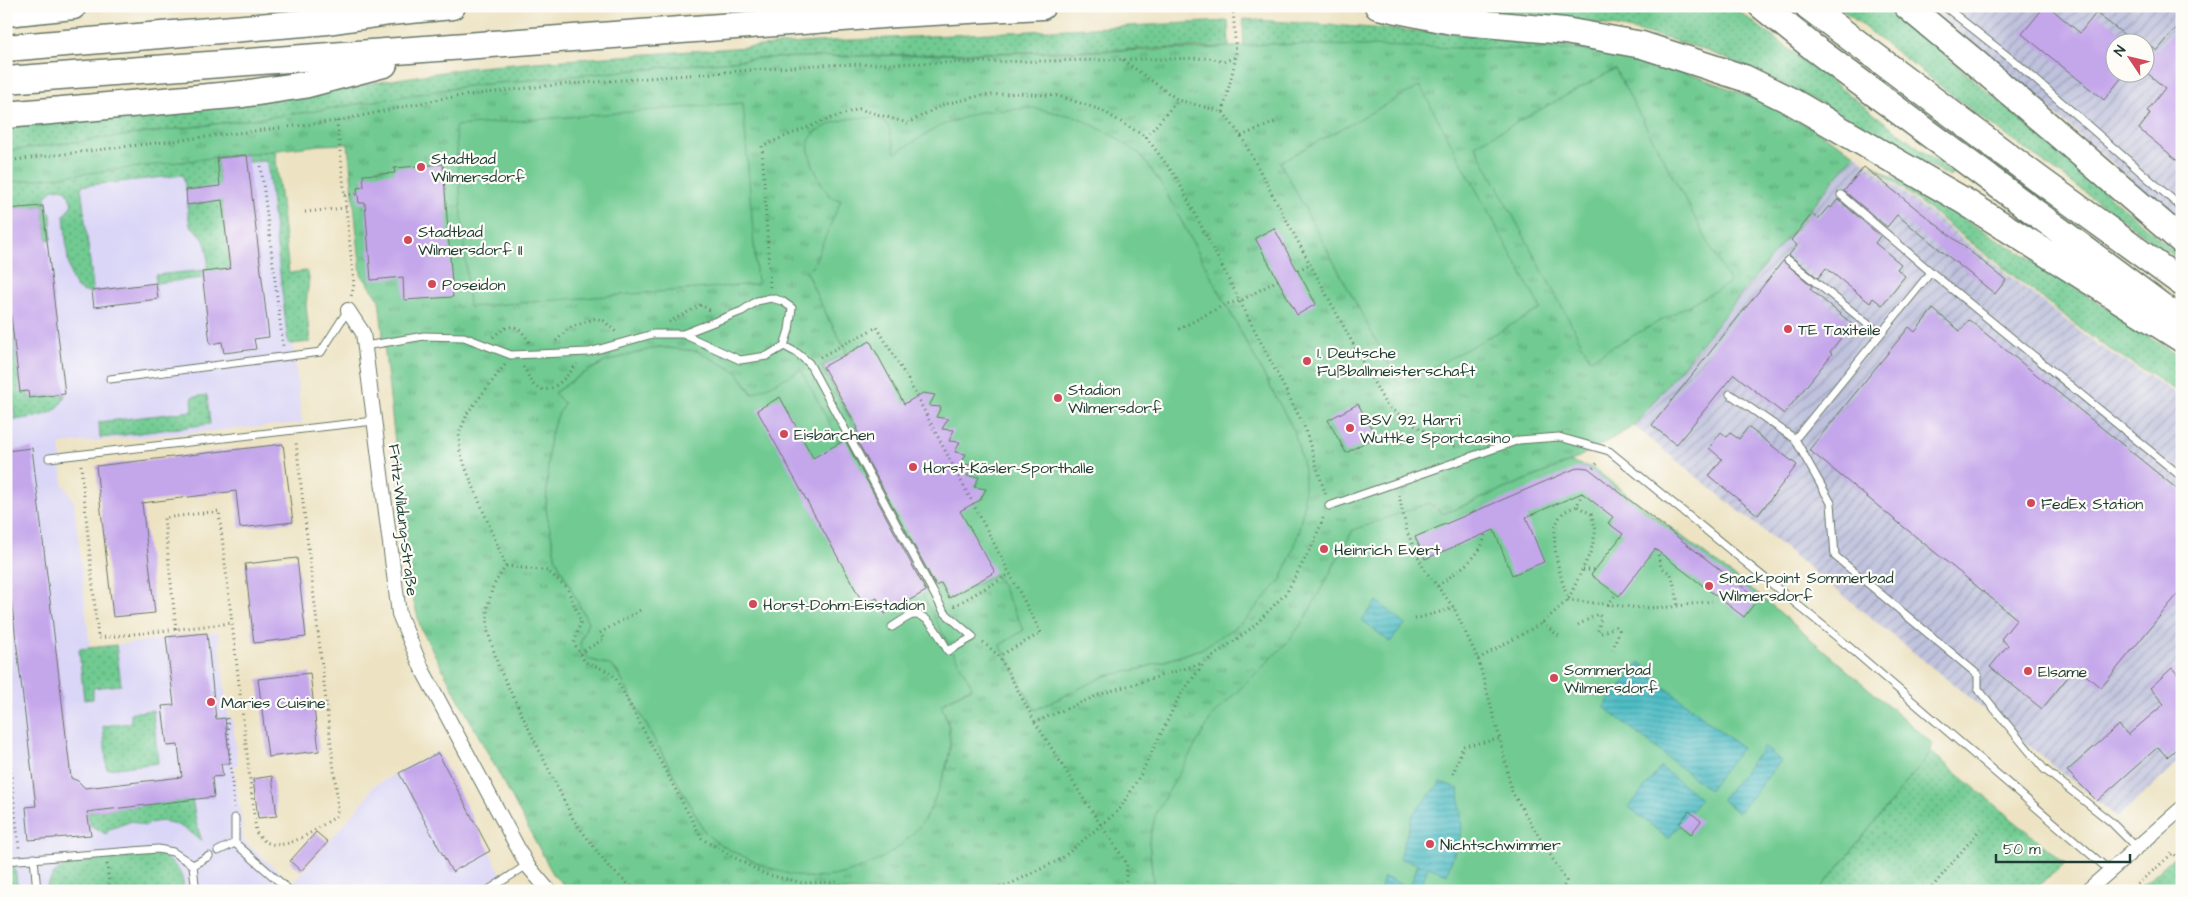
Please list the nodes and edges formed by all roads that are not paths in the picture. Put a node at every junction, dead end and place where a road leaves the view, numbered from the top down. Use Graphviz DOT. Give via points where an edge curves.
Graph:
graph roads {
  1 [pos="73,6"];
  2 [pos="452,6"];
  3 [pos="1042,6"];
  4 [pos="1378,6"];
  5 [pos="1762,6"];
  6 [pos="1808,6"];
  7 [pos="1906,6"];
  8 [pos="1944,6"];
  9 [pos="378,9"];
  10 [pos="6,13"];
  11 [pos="6,48"];
  12 [pos="447,48"];
  13 [pos="6,80"];
  14 [pos="6,114"];
  15 [pos="1841,195"];
  16 [pos="2182,208"];
  17 [pos="2182,241"];
  18 [pos="1788,260"];
  19 [pos="1931,272"];
  20 [pos="2182,282"];
  21 [pos="348,310"];
  22 [pos="2182,321"];
  23 [pos="683,334"];
  24 [pos="1880,334"];
  25 [pos="2182,339"];
  26 [pos="365,346"];
  27 [pos="784,346"];
  28 [pos="110,379"];
  29 [pos="1730,394"];
  30 [pos="374,421"];
  31 [pos="1795,439"];
  32 [pos="49,458"];
  33 [pos="2182,477"];
  34 [pos="1329,506"];
  35 [pos="892,627"];
  36 [pos="2182,808"];
  37 [pos="236,818"];
  38 [pos="235,843"];
  39 [pos="2136,847"];
  40 [pos="218,851"];
  41 [pos="209,856"];
  42 [pos="34,858"];
  43 [pos="6,861"];
  44 [pos="193,865"];
  45 [pos="528,865"];
  46 [pos="2109,870"];
  47 [pos="37,891"];
  48 [pos="192,891"];
  49 [pos="290,891"];
  50 [pos="487,891"];
  51 [pos="549,891"];
  52 [pos="2087,891"];
  1 -- 10 [label="highway"];
  2 -- 9 [label="highway"];
  3 -- 12 [label="highway"];
  4 -- 25 [label="highway" via="1452,21 1565,31 1642,45 1744,78 1791,101 1964,201"];
  5 -- 22 [label="highway"];
  6 -- 20 [label="highway"];
  7 -- 17 [label="highway"];
  8 -- 16 [label="lane" via="2020,66"];
  9 -- 11 [label="highway" via="328,21"];
  12 -- 13 [label="highway"];
  12 -- 14 [label="highway" via="304,85 244,94"];
  15 -- 19 [label="lane"];
  18 -- 24 [label="lane"];
  19 -- 24 [label="lane"];
  19 -- 33 [label="lane"];
  21 -- 26 [label="street, Fritz-Wildung-Straße" via="363,333"];
  21 -- 28 [label="lane" via="322,352"];
  23 -- 26 [label="lane" via="652,334 589,352 511,355 464,337 424,336"];
  23 -- 27 [label="lane" via="740,360 767,356"];
  23 -- 27 [label="lane" via="742,311 757,301 771,298 792,308"];
  24 -- 31 [label="lane"];
  26 -- 30 [label="street, Fritz-Wildung-Straße"];
  27 -- 35 [label="lane" via="809,363 944,612 973,636 948,651 934,629 917,615"];
  29 -- 31 [label="lane"];
  30 -- 32 [label="lane"];
  30 -- 45 [label="street, Fritz-Wildung-Straße" via="399,614 422,668"];
  31 -- 39 [label="lane" via="1831,503 1835,556 1978,675 1978,689 2044,769 2111,822"];
  34 -- 46 [label="lane" via="1519,440 1559,437 1609,451 1848,646"];
  36 -- 39 [label="street"];
  37 -- 38 [label="lane"];
  38 -- 40 [label="lane"];
  38 -- 49 [label="lane"];
  39 -- 46 [label="street"];
  41 -- 44 [label="lane"];
  42 -- 43 [label="lane"];
  42 -- 44 [label="lane" via="158,849 173,852"];
  42 -- 47 [label="lane"];
  44 -- 48 [label="lane" via="195,884"];
  45 -- 50 [label="lane"];
  45 -- 51 [label="street, Fritz-Wildung-Straße"];
  46 -- 52 [label="street"];
}
